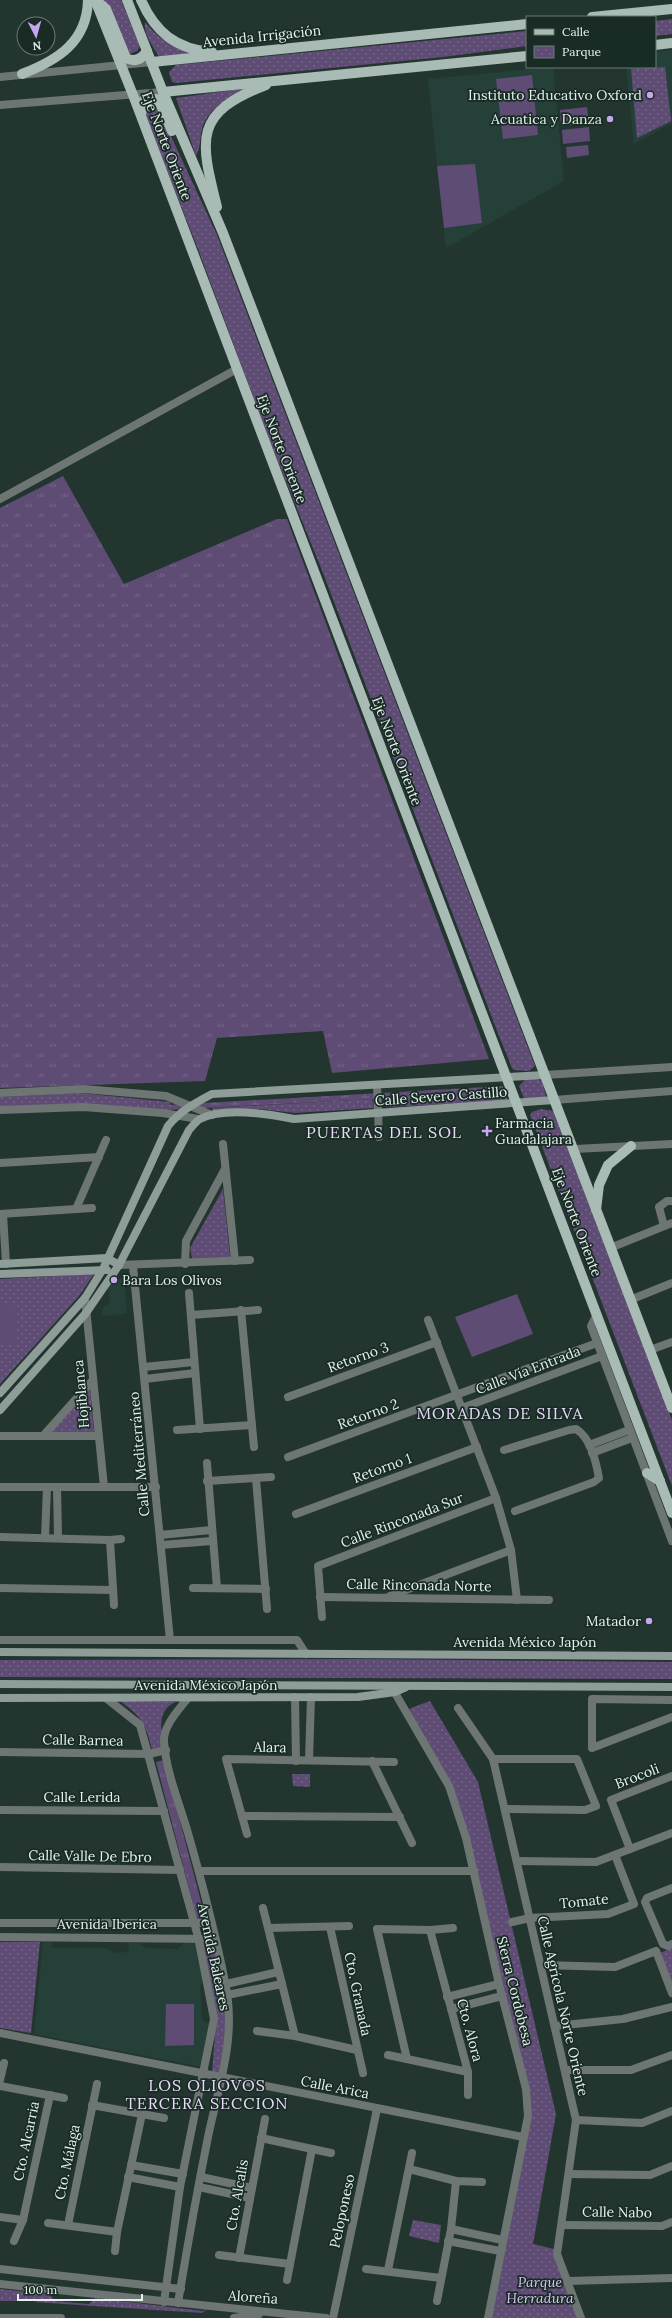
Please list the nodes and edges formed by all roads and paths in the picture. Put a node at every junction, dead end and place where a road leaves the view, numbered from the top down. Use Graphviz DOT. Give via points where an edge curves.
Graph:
graph roads {
  1 [pos="88,0"];
  2 [pos="95,0"];
  3 [pos="127,0"];
  4 [pos="141,0"];
  5 [pos="672,9"];
  6 [pos="602,16"];
  7 [pos="526,24"];
  8 [pos="672,43"];
  9 [pos="656,45"];
  10 [pos="147,51"];
  11 [pos="234,54"];
  12 [pos="526,56"];
  13 [pos="152,62"];
  14 [pos="121,64"];
  15 [pos="22,74"];
  16 [pos="0,77"];
  17 [pos="279,80"];
  18 [pos="163,92"];
  19 [pos="133,95"];
  20 [pos="0,105"];
  21 [pos="142,120"];
  22 [pos="206,194"];
  23 [pos="223,233"];
  24 [pos="237,369"];
  25 [pos="0,499"];
  26 [pos="672,1067"];
  27 [pos="545,1075"];
  28 [pos="506,1078"];
  29 [pos="377,1085"];
  30 [pos="672,1091"];
  31 [pos="0,1093"];
  32 [pos="554,1100"];
  33 [pos="516,1104"];
  34 [pos="191,1105"];
  35 [pos="0,1110"];
  36 [pos="378,1113"];
  37 [pos="212,1115"];
  38 [pos="175,1116"];
  39 [pos="198,1120"];
  40 [pos="379,1137"];
  41 [pos="106,1140"];
  42 [pos="222,1144"];
  43 [pos="672,1144"];
  44 [pos="631,1146"];
  45 [pos="575,1149"];
  46 [pos="99,1158"];
  47 [pos="0,1163"];
  48 [pos="225,1169"];
  49 [pos="672,1201"];
  50 [pos="92,1208"];
  51 [pos="76,1209"];
  52 [pos="596,1212"];
  53 [pos="2,1214"];
  54 [pos="672,1223"];
  55 [pos="664,1226"];
  56 [pos="610,1248"];
  57 [pos="107,1258"];
  58 [pos="250,1260"];
  59 [pos="235,1261"];
  60 [pos="3,1264"];
  61 [pos="185,1264"];
  62 [pos="117,1268"];
  63 [pos="133,1268"];
  64 [pos="103,1269"];
  65 [pos="0,1274"];
  66 [pos="672,1283"];
  67 [pos="189,1293"];
  68 [pos="85,1298"];
  69 [pos="630,1300"];
  70 [pos="241,1310"];
  71 [pos="258,1310"];
  72 [pos="86,1313"];
  73 [pos="597,1314"];
  74 [pos="191,1315"];
  75 [pos="428,1320"];
  76 [pos="437,1342"];
  77 [pos="672,1342"];
  78 [pos="597,1343"];
  79 [pos="650,1350"];
  80 [pos="602,1356"];
  81 [pos="194,1362"];
  82 [pos="540,1365"];
  83 [pos="144,1366"];
  84 [pos="195,1373"];
  85 [pos="546,1377"];
  86 [pos="145,1378"];
  87 [pos="93,1380"];
  88 [pos="0,1393"];
  89 [pos="457,1395"];
  90 [pos="288,1398"];
  91 [pos="671,1402"];
  92 [pos="462,1408"];
  93 [pos="0,1410"];
  94 [pos="252,1426"];
  95 [pos="200,1429"];
  96 [pos="177,1430"];
  97 [pos="629,1430"];
  98 [pos="0,1436"];
  99 [pos="43,1436"];
  100 [pos="98,1436"];
  101 [pos="632,1438"];
  102 [pos="254,1447"];
  103 [pos="477,1447"];
  104 [pos="591,1449"];
  105 [pos="504,1450"];
  106 [pos="288,1457"];
  107 [pos="207,1463"];
  108 [pos="647,1473"];
  109 [pos="271,1477"];
  110 [pos="256,1479"];
  111 [pos="207,1481"];
  112 [pos="660,1481"];
  113 [pos="0,1487"];
  114 [pos="47,1487"];
  115 [pos="57,1487"];
  116 [pos="104,1487"];
  117 [pos="156,1487"];
  118 [pos="496,1498"];
  119 [pos="516,1511"];
  120 [pos="296,1514"];
  121 [pos="669,1516"];
  122 [pos="211,1530"];
  123 [pos="160,1535"];
  124 [pos="0,1537"];
  125 [pos="58,1537"];
  126 [pos="46,1538"];
  127 [pos="122,1539"];
  128 [pos="110,1540"];
  129 [pos="212,1541"];
  130 [pos="672,1541"];
  131 [pos="161,1545"];
  132 [pos="511,1550"];
  133 [pos="0,1588"];
  134 [pos="193,1588"];
  135 [pos="217,1588"];
  136 [pos="266,1589"];
  137 [pos="112,1590"];
  138 [pos="320,1597"];
  139 [pos="385,1598"];
  140 [pos="517,1600"];
  141 [pos="549,1600"];
  142 [pos="114,1605"];
  143 [pos="267,1609"];
  144 [pos="322,1617"];
  145 [pos="0,1640"];
  146 [pos="170,1640"];
  147 [pos="0,1652"];
  148 [pos="672,1652"];
  149 [pos="306,1654"];
  150 [pos="658,1656"];
  151 [pos="672,1656"];
  152 [pos="0,1684"];
  153 [pos="672,1687"];
  154 [pos="393,1689"];
  155 [pos="295,1697"];
  156 [pos="311,1697"];
  157 [pos="0,1698"];
  158 [pos="106,1698"];
  159 [pos="187,1699"];
  160 [pos="672,1700"];
  161 [pos="458,1708"];
  162 [pos="672,1717"];
  163 [pos="166,1750"];
  164 [pos="0,1752"];
  165 [pos="149,1754"];
  166 [pos="494,1759"];
  167 [pos="309,1760"];
  168 [pos="296,1761"];
  169 [pos="372,1761"];
  170 [pos="394,1762"];
  171 [pos="672,1776"];
  172 [pos="505,1808"];
  173 [pos="0,1810"];
  174 [pos="164,1811"];
  175 [pos="242,1816"];
  176 [pos="400,1817"];
  177 [pos="672,1833"];
  178 [pos="247,1834"];
  179 [pos="412,1843"];
  180 [pos="630,1849"];
  181 [pos="615,1855"];
  182 [pos="517,1861"];
  183 [pos="0,1867"];
  184 [pos="180,1870"];
  185 [pos="199,1871"];
  186 [pos="474,1871"];
  187 [pos="672,1888"];
  188 [pos="263,1908"];
  189 [pos="530,1918"];
  190 [pos="512,1922"];
  191 [pos="0,1923"];
  192 [pos="78,1923"];
  193 [pos="211,1923"];
  194 [pos="195,1924"];
  195 [pos="349,1926"];
  196 [pos="330,1927"];
  197 [pos="269,1928"];
  198 [pos="453,1928"];
  199 [pos="430,1930"];
  200 [pos="0,1937"];
  201 [pos="77,1937"];
  202 [pos="198,1937"];
  203 [pos="215,1939"];
  204 [pos="672,1944"];
  205 [pos="540,1965"];
  206 [pos="278,1972"];
  207 [pos="226,1984"];
  208 [pos="282,1984"];
  209 [pos="498,1984"];
  210 [pos="672,1993"];
  211 [pos="227,1995"];
  212 [pos="502,1996"];
  213 [pos="447,1997"];
  214 [pos="672,2007"];
  215 [pos="451,2009"];
  216 [pos="554,2026"];
  217 [pos="258,2031"];
  218 [pos="0,2033"];
  219 [pos="295,2036"];
  220 [pos="357,2050"];
  221 [pos="388,2055"];
  222 [pos="672,2055"];
  223 [pos="407,2059"];
  224 [pos="4,2063"];
  225 [pos="565,2070"];
  226 [pos="468,2072"];
  227 [pos="363,2073"];
  228 [pos="204,2074"];
  229 [pos="223,2078"];
  230 [pos="0,2080"];
  231 [pos="97,2084"];
  232 [pos="0,2086"];
  233 [pos="50,2095"];
  234 [pos="468,2095"];
  235 [pos="64,2098"];
  236 [pos="92,2105"];
  237 [pos="377,2109"];
  238 [pos="672,2111"];
  239 [pos="142,2114"];
  240 [pos="164,2118"];
  241 [pos="265,2120"];
  242 [pos="576,2120"];
  243 [pos="523,2137"];
  244 [pos="261,2138"];
  245 [pos="312,2149"];
  246 [pos="412,2152"];
  247 [pos="331,2153"];
  248 [pos="130,2165"];
  249 [pos="672,2166"];
  250 [pos="409,2169"];
  251 [pos="183,2174"];
  252 [pos="568,2174"];
  253 [pos="128,2177"];
  254 [pos="201,2177"];
  255 [pos="456,2180"];
  256 [pos="482,2182"];
  257 [pos="180,2187"];
  258 [pos="199,2187"];
  259 [pos="252,2188"];
  260 [pos="250,2198"];
  261 [pos="0,2217"];
  262 [pos="23,2220"];
  263 [pos="672,2222"];
  264 [pos="48,2223"];
  265 [pos="68,2225"];
  266 [pos="562,2225"];
  267 [pos="451,2229"];
  268 [pos="117,2232"];
  269 [pos="502,2240"];
  270 [pos="14,2241"];
  271 [pos="448,2241"];
  272 [pos="116,2251"];
  273 [pos="500,2251"];
  274 [pos="219,2255"];
  275 [pos="239,2258"];
  276 [pos="290,2264"];
  277 [pos="0,2269"];
  278 [pos="366,2269"];
  279 [pos="388,2270"];
  280 [pos="442,2278"];
  281 [pos="672,2278"];
  282 [pos="287,2280"];
  283 [pos="568,2281"];
  284 [pos="0,2284"];
  285 [pos="166,2287"];
  286 [pos="180,2289"];
  287 [pos="437,2301"];
  288 [pos="164,2302"];
  289 [pos="178,2303"];
  290 [pos="272,2311"];
  291 [pos="0,2318"];
  292 [pos="61,2318"];
  293 [pos="234,2318"];
  294 [pos="326,2318"];
  295 [pos="333,2318"];
  296 [pos="488,2318"];
  297 [pos="581,2318"];
  1 -- 15 [label="main road" via="88,15 80,36 68,49 52,60"];
  2 -- 10 [label="main road" via="106,9 126,58 131,61 138,60"];
  2 -- 14 [label="main road, Eje Norte Oriente"];
  3 -- 10 [label="main road, Eje Norte Oriente"];
  4 -- 11 [label="main road" via="148,15 163,35 185,47 205,52"];
  5 -- 6 [label="main road"];
  7 -- 11 [label="main road, Avenida Irrigación"];
  8 -- 9 [label="main road"];
  10 -- 13 [label="main road, Eje Norte Oriente"];
  11 -- 13 [label="main road, Avenida Irrigación"];
  12 -- 17 [label="main road"];
  13 -- 14 [label="street, Avenida Irrigación"];
  13 -- 18 [label="main road, Eje Norte Oriente"];
  14 -- 15 [label="street, Avenida Irrigación"];
  14 -- 19 [label="main road, Eje Norte Oriente"];
  15 -- 16 [label="street, Avenida Irrigación"];
  17 -- 18 [label="main road"];
  17 -- 23 [label="main road" via="231,100 217,112 208,126 205,150"];
  18 -- 19 [label="street"];
  18 -- 22 [label="main road, Eje Norte Oriente"];
  19 -- 20 [label="street"];
  19 -- 21 [label="main road, Eje Norte Oriente"];
  21 -- 22 [label="main road" via="142,103 150,98 156,99 161,105 191,176"];
  21 -- 24 [label="main road, Eje Norte Oriente"];
  22 -- 23 [label="main road, Eje Norte Oriente"];
  23 -- 27 [label="main road, Eje Norte Oriente"];
  24 -- 25 [label="street"];
  24 -- 28 [label="main road, Eje Norte Oriente"];
  26 -- 27 [label="street, Calle Severo Castillo"];
  27 -- 28 [label="street, Calle Severo Castillo"];
  27 -- 32 [label="main road, Eje Norte Oriente"];
  28 -- 29 [label="street, Calle Severo Castillo"];
  28 -- 33 [label="main road, Eje Norte Oriente"];
  29 -- 34 [label="street, Calle Severo Castillo" via="212,1094"];
  29 -- 36 [label="street"];
  30 -- 32 [label="street, Calle Severo Castillo"];
  31 -- 34 [label="street, Calle Severo Castillo" via="84,1089 166,1096"];
  32 -- 33 [label="street, Calle Severo Castillo"];
  32 -- 45 [label="main road, Eje Norte Oriente"];
  33 -- 36 [label="street, Calle Severo Castillo"];
  33 -- 73 [label="main road, Eje Norte Oriente"];
  34 -- 37 [label="street, Calle Severo Castillo"];
  34 -- 38 [label="street"];
  35 -- 38 [label="street, Calle Severo Castillo" via="83,1107"];
  36 -- 37 [label="street, Calle Severo Castillo" via="294,1118 256,1112"];
  36 -- 40 [label="street"];
  37 -- 39 [label="street, Calle Severo Castillo"];
  38 -- 39 [label="street, Calle Severo Castillo"];
  38 -- 57 [label="street"];
  39 -- 62 [label="street" via="189,1130"];
  41 -- 46 [label="street"];
  42 -- 48 [label="street"];
  43 -- 44 [label="street"];
  44 -- 45 [label="street"];
  44 -- 52 [label="main road" via="608,1165 599,1185"];
  45 -- 52 [label="main road, Eje Norte Oriente"];
  46 -- 47 [label="street"];
  46 -- 51 [label="street"];
  48 -- 59 [label="street"];
  48 -- 61 [label="street" via="186,1241"];
  49 -- 55 [label="street" via="667,1201 659,1207"];
  50 -- 51 [label="street"];
  51 -- 53 [label="street"];
  52 -- 56 [label="main road, Eje Norte Oriente"];
  53 -- 60 [label="street"];
  54 -- 55 [label="street"];
  55 -- 56 [label="street"];
  56 -- 69 [label="main road, Eje Norte Oriente"];
  57 -- 60 [label="street"];
  57 -- 62 [label="street"];
  57 -- 64 [label="street"];
  58 -- 59 [label="street"];
  59 -- 61 [label="street"];
  61 -- 63 [label="street"];
  62 -- 63 [label="street"];
  62 -- 64 [label="street"];
  62 -- 72 [label="street"];
  63 -- 83 [label="street, Calle Mediterráneo"];
  64 -- 65 [label="street"];
  64 -- 68 [label="street"];
  66 -- 69 [label="street"];
  67 -- 74 [label="street"];
  68 -- 72 [label="street, Hojiblanca"];
  68 -- 88 [label="street"];
  69 -- 79 [label="main road, Eje Norte Oriente"];
  70 -- 71 [label="street"];
  70 -- 74 [label="street"];
  70 -- 94 [label="street"];
  72 -- 87 [label="street, Hojiblanca"];
  72 -- 93 [label="street"];
  73 -- 78 [label="street" via="591,1326"];
  73 -- 112 [label="main road, Eje Norte Oriente"];
  74 -- 81 [label="street"];
  75 -- 76 [label="street"];
  76 -- 89 [label="street"];
  76 -- 90 [label="street, Retorno 3"];
  77 -- 79 [label="street"];
  78 -- 80 [label="street"];
  78 -- 82 [label="street, Calle Vía Entrada"];
  79 -- 91 [label="main road, Eje Norte Oriente"];
  80 -- 85 [label="street, Calle Vía Entrada"];
  80 -- 97 [label="street"];
  81 -- 83 [label="street"];
  81 -- 84 [label="street"];
  82 -- 85 [label="street"];
  82 -- 89 [label="street, Calle Vía Entrada"];
  83 -- 86 [label="street, Calle Mediterráneo"];
  84 -- 86 [label="street"];
  84 -- 95 [label="street"];
  85 -- 92 [label="street, Calle Vía Entrada"];
  86 -- 117 [label="street, Calle Mediterráneo"];
  87 -- 99 [label="street"];
  87 -- 100 [label="street, Hojiblanca"];
  89 -- 92 [label="street"];
  89 -- 106 [label="street, Retorno 2"];
  92 -- 103 [label="street"];
  94 -- 95 [label="street"];
  94 -- 102 [label="street"];
  95 -- 96 [label="street"];
  97 -- 101 [label="street"];
  97 -- 104 [label="street"];
  98 -- 99 [label="street"];
  99 -- 100 [label="street"];
  100 -- 116 [label="street, Hojiblanca"];
  101 -- 104 [label="street"];
  101 -- 108 [label="street"];
  103 -- 118 [label="street"];
  103 -- 120 [label="street, Retorno 1"];
  104 -- 105 [label="street" via="580,1432 569,1430"];
  104 -- 119 [label="street" via="599,1478"];
  107 -- 111 [label="street"];
  108 -- 112 [label="main road"];
  108 -- 121 [label="street"];
  109 -- 110 [label="street"];
  110 -- 111 [label="street"];
  110 -- 136 [label="street"];
  111 -- 122 [label="street"];
  112 -- 121 [label="main road, Eje Norte Oriente"];
  113 -- 114 [label="street"];
  114 -- 115 [label="street"];
  114 -- 126 [label="street"];
  115 -- 116 [label="street"];
  115 -- 125 [label="street"];
  116 -- 117 [label="street"];
  117 -- 123 [label="street, Calle Mediterráneo"];
  118 -- 132 [label="street"];
  118 -- 138 [label="street, Calle Rinconada Sur" via="318,1566"];
  121 -- 130 [label="street"];
  122 -- 123 [label="street"];
  122 -- 129 [label="street"];
  123 -- 131 [label="street, Calle Mediterráneo"];
  124 -- 126 [label="street"];
  125 -- 126 [label="street"];
  125 -- 128 [label="street"];
  127 -- 128 [label="street"];
  128 -- 137 [label="street"];
  129 -- 131 [label="street"];
  129 -- 135 [label="street"];
  131 -- 146 [label="street, Calle Mediterráneo"];
  132 -- 139 [label="street"];
  132 -- 140 [label="street"];
  133 -- 137 [label="street"];
  134 -- 135 [label="street"];
  135 -- 136 [label="street"];
  136 -- 143 [label="street"];
  137 -- 142 [label="street"];
  138 -- 139 [label="street, Calle Rinconada Norte"];
  138 -- 144 [label="street"];
  139 -- 140 [label="street, Calle Rinconada Norte"];
  140 -- 141 [label="street, Calle Rinconada Norte"];
  145 -- 146 [label="street"];
  146 -- 149 [label="street" via="297,1640"];
  147 -- 149 [label="street, Avenida México Japón"];
  148 -- 150 [label="street"];
  149 -- 150 [label="street, Avenida México Japón"];
  150 -- 151 [label="street, Avenida México Japón"];
  152 -- 154 [label="street, Avenida México Japón"];
  153 -- 154 [label="street, Avenida México Japón" via="410,1686"];
  154 -- 156 [label="street, Avenida México Japón" via="358,1697"];
  154 -- 186 [label="street, Sierra Cordobesa" via="449,1786"];
  155 -- 156 [label="street, Avenida México Japón"];
  155 -- 159 [label="street, Avenida México Japón"];
  155 -- 168 [label="street"];
  156 -- 167 [label="street"];
  157 -- 158 [label="street, Avenida México Japón"];
  158 -- 159 [label="street, Avenida México Japón"];
  158 -- 165 [label="street, Avenida Baleares" via="140,1725"];
  159 -- 163 [label="street, Avenida Baleares" via="168,1725 164,1741"];
  160 -- 162 [label="street" via="592,1698 592,1748"];
  161 -- 166 [label="street, Calle Agrícola Norte Oriente"];
  163 -- 165 [label="street, Calle Barnea"];
  163 -- 185 [label="street, Avenida Baleares"];
  164 -- 165 [label="street, Calle Barnea"];
  165 -- 174 [label="street, Avenida Baleares"];
  166 -- 172 [label="street, Calle Agrícola Norte Oriente"];
  166 -- 172 [label="street" via="577,1759 596,1806 584,1810"];
  167 -- 168 [label="street, Alara"];
  167 -- 169 [label="street, Alara"];
  168 -- 175 [label="street, Alara" via="226,1759"];
  169 -- 170 [label="street, Alara"];
  169 -- 176 [label="street"];
  171 -- 180 [label="street, Brocoli" via="611,1800"];
  172 -- 182 [label="street, Calle Agrícola Norte Oriente"];
  173 -- 174 [label="street, Calle Lerida"];
  174 -- 184 [label="street, Avenida Baleares"];
  175 -- 176 [label="street"];
  175 -- 178 [label="street, Alara"];
  176 -- 179 [label="street"];
  177 -- 180 [label="street"];
  180 -- 181 [label="street"];
  181 -- 182 [label="street" via="596,1862"];
  181 -- 189 [label="street, Tomate" via="634,1904 608,1914"];
  182 -- 189 [label="street, Calle Agrícola Norte Oriente"];
  183 -- 184 [label="street, Calle Valle De Ebro"];
  184 -- 194 [label="street, Avenida Baleares"];
  185 -- 186 [label="street"];
  185 -- 193 [label="street, Avenida Baleares"];
  186 -- 209 [label="street, Sierra Cordobesa"];
  187 -- 204 [label="street" via="647,1898 645,1902 663,1944"];
  188 -- 197 [label="street"];
  189 -- 190 [label="street, Tomate"];
  189 -- 205 [label="street, Calle Agrícola Norte Oriente"];
  191 -- 192 [label="street, Avenida Iberica"];
  192 -- 194 [label="street, Avenida Iberica"];
  192 -- 201 [label="street"];
  193 -- 194 [label="street, Avenida Iberica"];
  193 -- 203 [label="street, Avenida Baleares"];
  194 -- 202 [label="street, Avenida Baleares"];
  195 -- 196 [label="street"];
  196 -- 197 [label="street"];
  196 -- 220 [label="street, Cto. Granada"];
  197 -- 206 [label="street"];
  198 -- 199 [label="street"];
  199 -- 213 [label="street, Cto. Alora"];
  199 -- 223 [label="street" via="377,1929"];
  200 -- 201 [label="street, Avenida Iberica"];
  201 -- 202 [label="street, Avenida Iberica"];
  202 -- 203 [label="street, Avenida Iberica"];
  202 -- 228 [label="street, Avenida Baleares" via="214,2019"];
  203 -- 207 [label="street, Avenida Baleares"];
  205 -- 210 [label="street" via="615,1967 656,1951"];
  205 -- 216 [label="street, Calle Agrícola Norte Oriente"];
  206 -- 207 [label="street"];
  206 -- 208 [label="street"];
  207 -- 211 [label="street, Avenida Baleares"];
  208 -- 211 [label="street"];
  208 -- 219 [label="street"];
  209 -- 212 [label="street, Sierra Cordobesa"];
  209 -- 213 [label="street"];
  211 -- 229 [label="street, Avenida Baleares" via="230,2025"];
  212 -- 215 [label="street"];
  212 -- 243 [label="street, Sierra Cordobesa" via="526,2089 528,2116"];
  213 -- 215 [label="street, Cto. Alora"];
  214 -- 216 [label="street" via="623,2019"];
  215 -- 226 [label="street, Cto. Alora"];
  216 -- 225 [label="street, Calle Agrícola Norte Oriente"];
  217 -- 219 [label="street, Cto. Granada"];
  218 -- 228 [label="street, Calle Arica"];
  219 -- 220 [label="street, Cto. Granada"];
  220 -- 227 [label="street"];
  221 -- 223 [label="street, Cto. Alora"];
  222 -- 225 [label="street" via="631,2070"];
  223 -- 226 [label="street, Cto. Alora"];
  224 -- 230 [label="street"];
  225 -- 242 [label="street, Calle Agrícola Norte Oriente"];
  226 -- 234 [label="street"];
  228 -- 229 [label="street, Calle Arica"];
  228 -- 251 [label="street, Avenida Baleares"];
  229 -- 237 [label="street, Calle Arica"];
  229 -- 254 [label="street, Avenida Baleares" via="214,2108"];
  231 -- 236 [label="street, Cto. Málaga"];
  232 -- 233 [label="street, Cto. Alcarria"];
  233 -- 235 [label="street"];
  233 -- 262 [label="street, Cto. Alcarria"];
  236 -- 239 [label="street"];
  236 -- 265 [label="street, Cto. Málaga"];
  237 -- 243 [label="street, Calle Arica"];
  237 -- 295 [label="street, Peloponeso"];
  238 -- 242 [label="street" via="642,2123"];
  239 -- 240 [label="street"];
  239 -- 248 [label="street"];
  241 -- 244 [label="street, Cto. Alcalis"];
  242 -- 252 [label="street, Calle Agrícola Norte Oriente"];
  243 -- 269 [label="street, Sierra Cordobesa"];
  244 -- 245 [label="street"];
  244 -- 259 [label="street, Cto. Alcalis"];
  245 -- 247 [label="street"];
  245 -- 276 [label="street"];
  246 -- 250 [label="street"];
  248 -- 251 [label="street"];
  248 -- 253 [label="street"];
  249 -- 252 [label="street" via="650,2175"];
  250 -- 255 [label="street"];
  250 -- 279 [label="street"];
  251 -- 257 [label="street, Avenida Baleares"];
  252 -- 266 [label="street, Calle Agrícola Norte Oriente"];
  253 -- 257 [label="street"];
  253 -- 268 [label="street"];
  254 -- 258 [label="street, Avenida Baleares"];
  254 -- 259 [label="street"];
  255 -- 256 [label="street"];
  255 -- 267 [label="street"];
  257 -- 285 [label="street, Avenida Baleares"];
  258 -- 260 [label="street"];
  258 -- 286 [label="street, Avenida Baleares"];
  259 -- 260 [label="street, Cto. Alcalis"];
  260 -- 275 [label="street, Cto. Alcalis"];
  261 -- 262 [label="street"];
  262 -- 270 [label="street, Cto. Alcarria"];
  263 -- 266 [label="street, Calle Nabo" via="662,2226"];
  264 -- 265 [label="street"];
  265 -- 268 [label="street"];
  266 -- 283 [label="street, Calle Agrícola Norte Oriente" via="558,2254"];
  267 -- 269 [label="street"];
  267 -- 271 [label="street"];
  268 -- 272 [label="street"];
  269 -- 273 [label="street, Sierra Cordobesa"];
  271 -- 273 [label="street"];
  271 -- 280 [label="street"];
  273 -- 296 [label="street, Sierra Cordobesa"];
  274 -- 275 [label="street"];
  275 -- 276 [label="street"];
  276 -- 282 [label="street"];
  277 -- 285 [label="street"];
  278 -- 279 [label="street"];
  279 -- 280 [label="street"];
  280 -- 287 [label="street"];
  281 -- 283 [label="street"];
  283 -- 297 [label="street, Calle Agrícola Norte Oriente"];
  284 -- 288 [label="street"];
  285 -- 286 [label="street"];
  285 -- 288 [label="street, Avenida Baleares"];
  286 -- 289 [label="street, Avenida Baleares"];
  288 -- 289 [label="street"];
  289 -- 290 [label="street, Aloreña"];
  290 -- 293 [label="street"];
  290 -- 294 [label="street, Aloreña"];
  291 -- 292 [label="street"];
}
